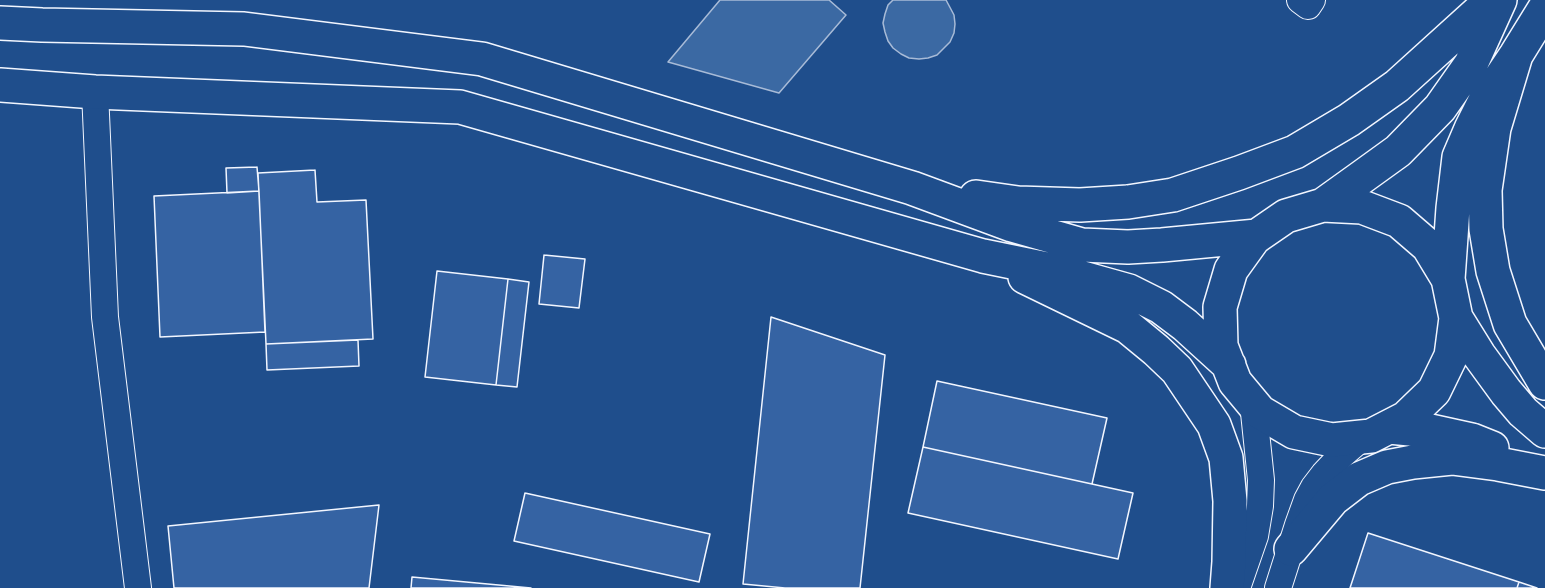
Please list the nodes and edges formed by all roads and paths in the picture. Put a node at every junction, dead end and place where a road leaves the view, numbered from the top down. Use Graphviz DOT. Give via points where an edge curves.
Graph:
graph roads {
  1 [pos="1300,0"];
  2 [pos="1312,0"];
  3 [pos="1492,0"];
  4 [pos="1500,0"];
  5 [pos="1545,8"];
  6 [pos="0,23"];
  7 [pos="1516,55"];
  8 [pos="0,85"];
  9 [pos="95,92"];
  10 [pos="912,188"];
  11 [pos="1323,205"];
  12 [pos="1257,236"];
  13 [pos="983,256"];
  14 [pos="1448,279"];
  15 [pos="1456,318"];
  16 [pos="1229,365"];
  17 [pos="1545,383"];
  18 [pos="1253,403"];
  19 [pos="1376,431"];
  20 [pos="1545,431"];
  21 [pos="1545,473"];
  22 [pos="1291,549"];
  23 [pos="138,588"];
  24 [pos="1227,588"];
  25 [pos="1237,588"];
  26 [pos="1278,588"];
  1 -- 2 [label="street" via="1308,6"];
  3 -- 10 [label="main road" via="1397,86 1349,120 1295,152 1173,195 1080,205 1018,203"];
  4 -- 11 [label="main road" via="1471,64 1440,108 1398,151"];
  5 -- 7 [label="main road"];
  6 -- 10 [label="main road" via="244,29 482,59"];
  7 -- 14 [label="main road" via="1485,101 1459,157"];
  7 -- 17 [label="main road" via="1494,128 1485,189 1486,229 1493,271 1509,324"];
  8 -- 9 [label="main road"];
  9 -- 13 [label="main road" via="460,107"];
  9 -- 23 [label="street" via="105,317"];
  10 -- 12 [label="main road" via="1012,225 1082,245 1151,246"];
  11 -- 12 [label="main road" via="1286,216"];
  11 -- 14 [label="main road" via="1362,207 1399,221 1428,246"];
  12 -- 16 [label="main road" via="1231,270 1220,307 1221,346"];
  13 -- 16 [label="main road" via="1129,291 1161,307"];
  13 -- 24 [label="main road" via="1128,327 1177,370 1214,425 1226,458 1230,501"];
  14 -- 15 [label="main road"];
  15 -- 19 [label="main road" via="1451,356 1434,391 1406,418"];
  15 -- 20 [label="main road" via="1506,392"];
  16 -- 18 [label="main road" via="1235,382"];
  18 -- 19 [label="main road" via="1260,412 1294,432 1332,440"];
  18 -- 25 [label="street" via="1260,506 1255,536"];
  19 -- 21 [label="main road" via="1431,431 1472,440"];
  19 -- 22 [label="street" via="1342,455 1314,487"];
  21 -- 22 [label="main road" via="1452,458 1387,467 1359,479 1333,499"];
  22 -- 26 [label="street"];
}
